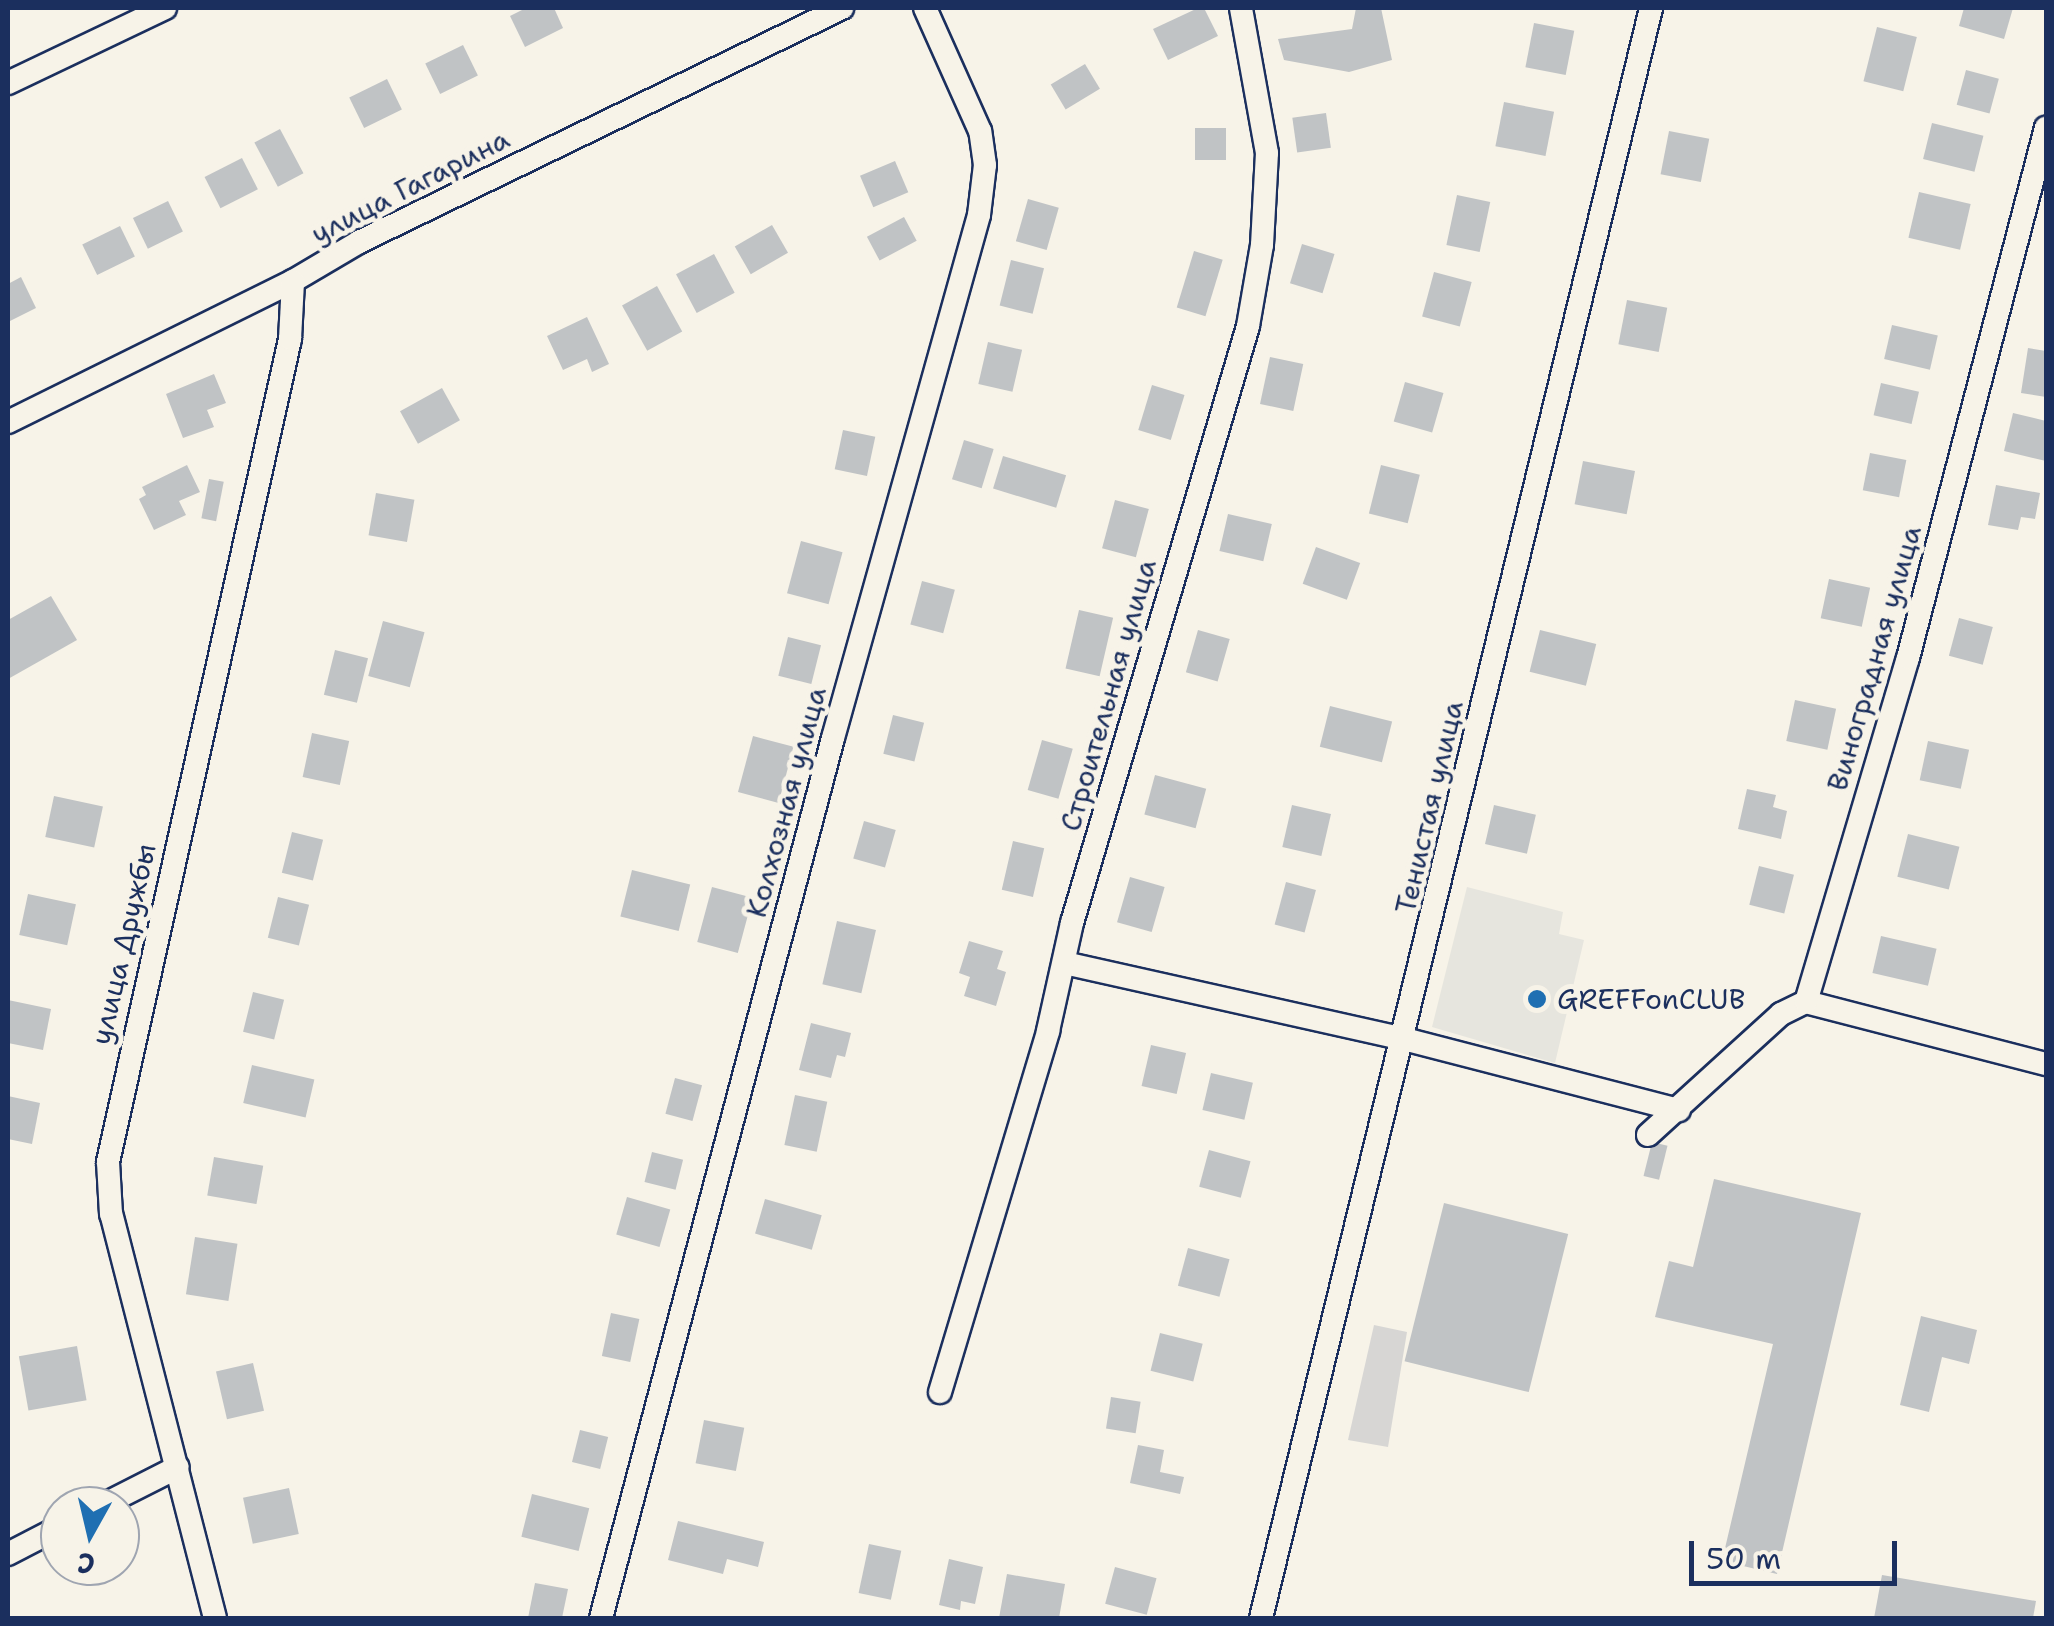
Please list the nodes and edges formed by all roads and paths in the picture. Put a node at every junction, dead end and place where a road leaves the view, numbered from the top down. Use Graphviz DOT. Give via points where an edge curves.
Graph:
graph roads {
  1 [pos="165,8"];
  2 [pos="842,8"];
  3 [pos="925,8"];
  4 [pos="1241,8"];
  5 [pos="1651,8"];
  6 [pos="8,83"];
  7 [pos="2046,128"];
  8 [pos="293,280"];
  9 [pos="8,422"];
  10 [pos="1064,964"];
  11 [pos="1806,1002"];
  12 [pos="1404,1039"];
  13 [pos="2046,1064"];
  14 [pos="1679,1110"];
  15 [pos="1648,1135"];
  16 [pos="940,1392"];
  17 [pos="178,1467"];
  18 [pos="140,1486"];
  19 [pos="40,1537"];
  20 [pos="8,1554"];
  21 [pos="215,1618"];
  22 [pos="601,1618"];
  23 [pos="1261,1618"];
  1 -- 6 [label="street"];
  2 -- 8 [label="street, улица Гагарина"];
  3 -- 22 [label="street, Колхозная улица" via="980,131 985,166 979,215"];
  4 -- 10 [label="street, Строительная улица" via="1267,153 1262,246 1248,326"];
  5 -- 12 [label="street, Тенистая улица"];
  7 -- 11 [label="street, Виноградная улица" via="1908,658"];
  8 -- 9 [label="street, улица Гагарина"];
  8 -- 17 [label="street, улица Дружбы" via="290,339 108,1162 111,1214"];
  10 -- 12 [label="street"];
  10 -- 16 [label="street, Строительная улица"];
  11 -- 13 [label="street"];
  11 -- 14 [label="street" via="1782,1014"];
  12 -- 14 [label="street"];
  12 -- 23 [label="street, Тенистая улица"];
  14 -- 15 [label="street"];
  17 -- 18 [label="street"];
  17 -- 21 [label="street, улица Дружбы"];
  19 -- 20 [label="street"];
}
